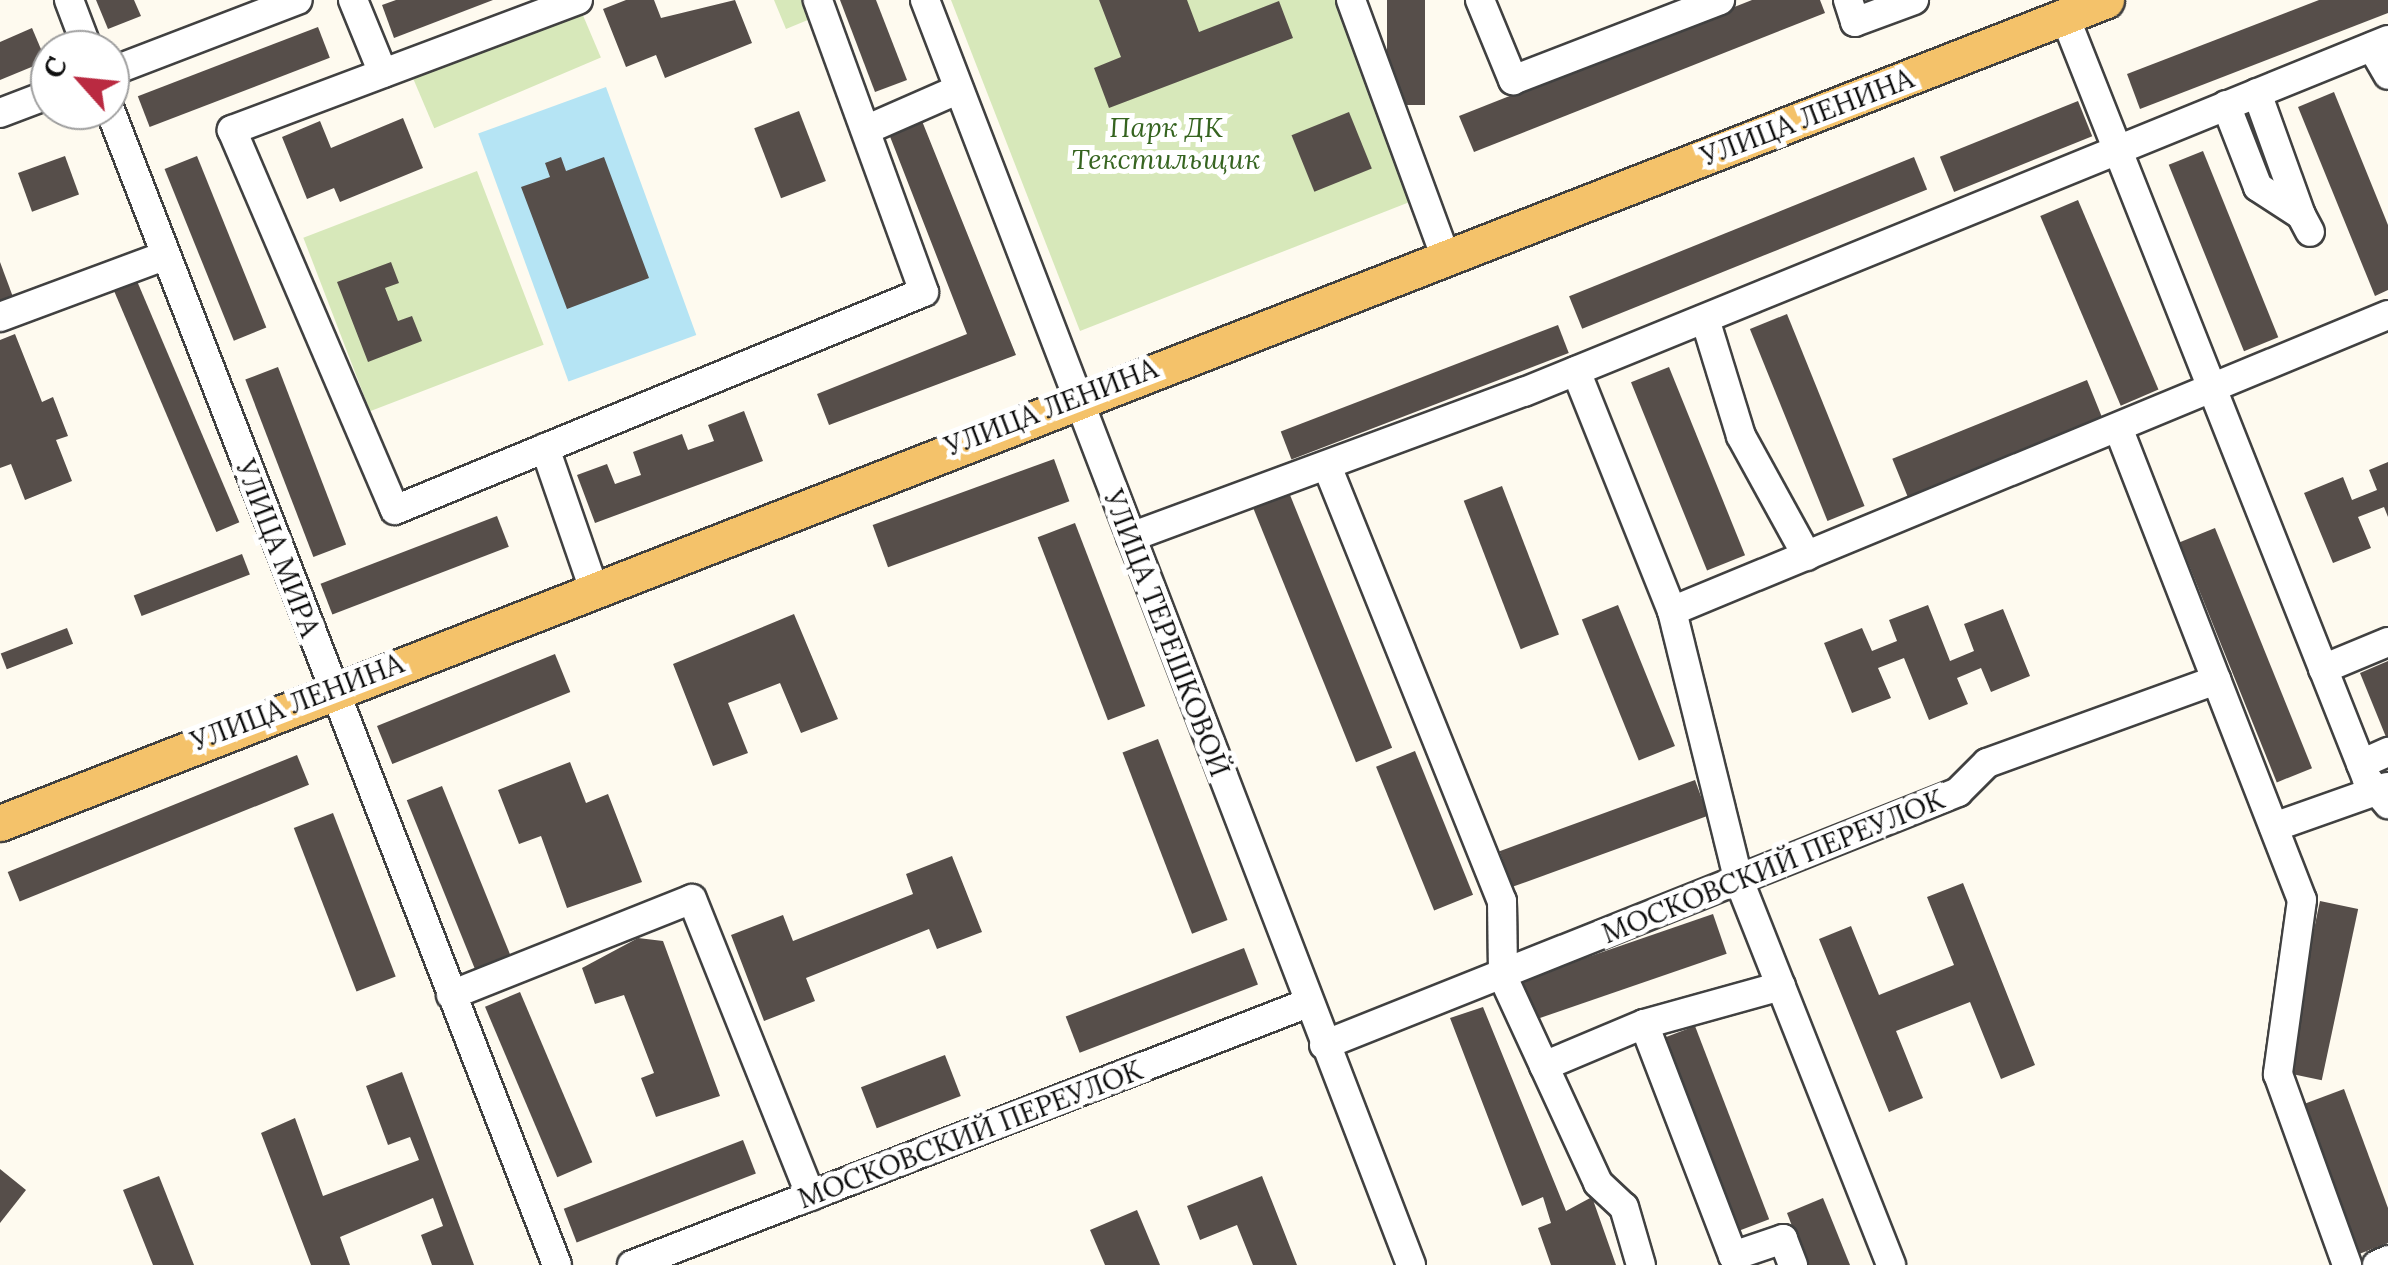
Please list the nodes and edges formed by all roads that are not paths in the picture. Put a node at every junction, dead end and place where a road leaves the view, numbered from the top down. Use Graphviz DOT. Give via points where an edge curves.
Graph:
graph roads {
  1 [pos="69,0"];
  2 [pos="298,0"];
  3 [pos="353,0"];
  4 [pos="578,0"];
  5 [pos="818,0"];
  6 [pos="925,0"];
  7 [pos="1351,0"];
  8 [pos="1480,0"];
  9 [pos="1720,0"];
  10 [pos="1848,0"];
  11 [pos="1914,0"];
  12 [pos="2082,7"];
  13 [pos="245,9"];
  14 [pos="80,30"];
  15 [pos="2380,44"];
  16 [pos="130,63"];
  17 [pos="383,73"];
  18 [pos="2388,74"];
  19 [pos="959,88"];
  20 [pos="2257,93"];
  21 [pos="30,102"];
  22 [pos="2226,106"];
  23 [pos="0,113"];
  24 [pos="868,129"];
  25 [pos="117,130"];
  26 [pos="2118,149"];
  27 [pos="164,256"];
  28 [pos="1446,258"];
  29 [pos="2388,315"];
  30 [pos="0,317"];
  31 [pos="1705,320"];
  32 [pos="1576,371"];
  33 [pos="2214,392"];
  34 [pos="1078,397"];
  35 [pos="2119,430"];
  36 [pos="545,448"];
  37 [pos="1327,466"];
  38 [pos="1131,537"];
  39 [pos="1808,556"];
  40 [pos="593,587"];
  41 [pos="1672,611"];
  42 [pos="2388,642"];
  43 [pos="2323,669"];
  44 [pos="2216,680"];
  45 [pos="334,688"];
  46 [pos="2388,752"];
  47 [pos="2361,764"];
  48 [pos="2383,794"];
  49 [pos="0,823"];
  50 [pos="2274,827"];
  51 [pos="1738,878"];
  52 [pos="1503,977"];
  53 [pos="1781,986"];
  54 [pos="451,996"];
  55 [pos="1308,1003"];
  56 [pos="1644,1024"];
  57 [pos="1324,1045"];
  58 [pos="1544,1066"];
  59 [pos="811,1196"];
  60 [pos="2388,1260"];
  61 [pos="557,1265"];
  62 [pos="632,1265"];
  63 [pos="1411,1265"];
  64 [pos="1642,1265"];
  65 [pos="1792,1265"];
  66 [pos="1891,1265"];
  67 [pos="2347,1265"];
  68 [pos="2377,1265"];
  1 -- 14 [label="street"];
  2 -- 13 [label="street"];
  3 -- 17 [label="street"];
  4 -- 17 [label="street"];
  5 -- 24 [label="street"];
  6 -- 19 [label="street, УЛИЦА ТЕРЕШКОВОЙ"];
  7 -- 28 [label="street"];
  8 -- 9 [label="street" via="1513,80"];
  10 -- 11 [label="street" via="1856,22"];
  12 -- 26 [label="street"];
  12 -- 28 [label="main road, УЛИЦА ЛЕНИНА"];
  13 -- 16 [label="street"];
  15 -- 18 [label="street"];
  15 -- 20 [label="street"];
  17 -- 36 [label="street" via="232,130 394,510"];
  19 -- 24 [label="street"];
  19 -- 34 [label="street, УЛИЦА ТЕРЕШКОВОЙ"];
  20 -- 22 [label="street"];
  20 -- 22 [label="street" via="2306,223 2258,188"];
  21 -- 23 [label="street"];
  22 -- 26 [label="street"];
  24 -- 36 [label="street" via="924,292"];
  25 -- 27 [label="street, УЛИЦА МИРА"];
  26 -- 31 [label="street"];
  26 -- 33 [label="street"];
  27 -- 30 [label="street"];
  27 -- 45 [label="street, УЛИЦА МИРА"];
  28 -- 34 [label="main road, УЛИЦА ЛЕНИНА"];
  29 -- 33 [label="street"];
  31 -- 32 [label="street"];
  31 -- 39 [label="street" via="1741,436"];
  32 -- 37 [label="street"];
  32 -- 41 [label="street"];
  33 -- 35 [label="street"];
  33 -- 43 [label="street"];
  34 -- 38 [label="street, УЛИЦА ТЕРЕШКОВОЙ"];
  34 -- 40 [label="main road, УЛИЦА ЛЕНИНА"];
  35 -- 39 [label="street"];
  35 -- 44 [label="street"];
  36 -- 40 [label="street"];
  37 -- 38 [label="street"];
  37 -- 52 [label="street" via="1502,901"];
  38 -- 55 [label="street, УЛИЦА ТЕРЕШКОВОЙ"];
  39 -- 41 [label="street"];
  40 -- 45 [label="main road, УЛИЦА ЛЕНИНА"];
  41 -- 51 [label="street"];
  42 -- 43 [label="street"];
  43 -- 47 [label="street"];
  44 -- 50 [label="street"];
  44 -- 51 [label="street, МОСКОВСКИЙ ПЕРЕУЛОК" via="1987,764 1958,792"];
  45 -- 49 [label="main road, УЛИЦА ЛЕНИНА"];
  45 -- 54 [label="street, УЛИЦА МИРА"];
  46 -- 47 [label="street"];
  47 -- 48 [label="street"];
  48 -- 50 [label="street"];
  50 -- 67 [label="street" via="2302,900 2278,1074"];
  51 -- 52 [label="street, МОСКОВСКИЙ ПЕРЕУЛОК"];
  51 -- 53 [label="street"];
  52 -- 57 [label="street, МОСКОВСКИЙ ПЕРЕУЛОК"];
  52 -- 58 [label="street"];
  53 -- 56 [label="street"];
  53 -- 66 [label="street"];
  54 -- 59 [label="street" via="692,899"];
  54 -- 61 [label="street, УЛИЦА МИРА"];
  55 -- 57 [label="street, УЛИЦА ТЕРЕШКОВОЙ"];
  55 -- 59 [label="street, МОСКОВСКИЙ ПЕРЕУЛОК"];
  56 -- 58 [label="street"];
  56 -- 65 [label="street" via="1733,1256 1783,1239"];
  57 -- 63 [label="street, УЛИЦА ТЕРЕШКОВОЙ"];
  58 -- 64 [label="street" via="1598,1183 1624,1207"];
  59 -- 62 [label="street, МОСКОВСКИЙ ПЕРЕУЛОК"];
  60 -- 68 [label="street"];
}
